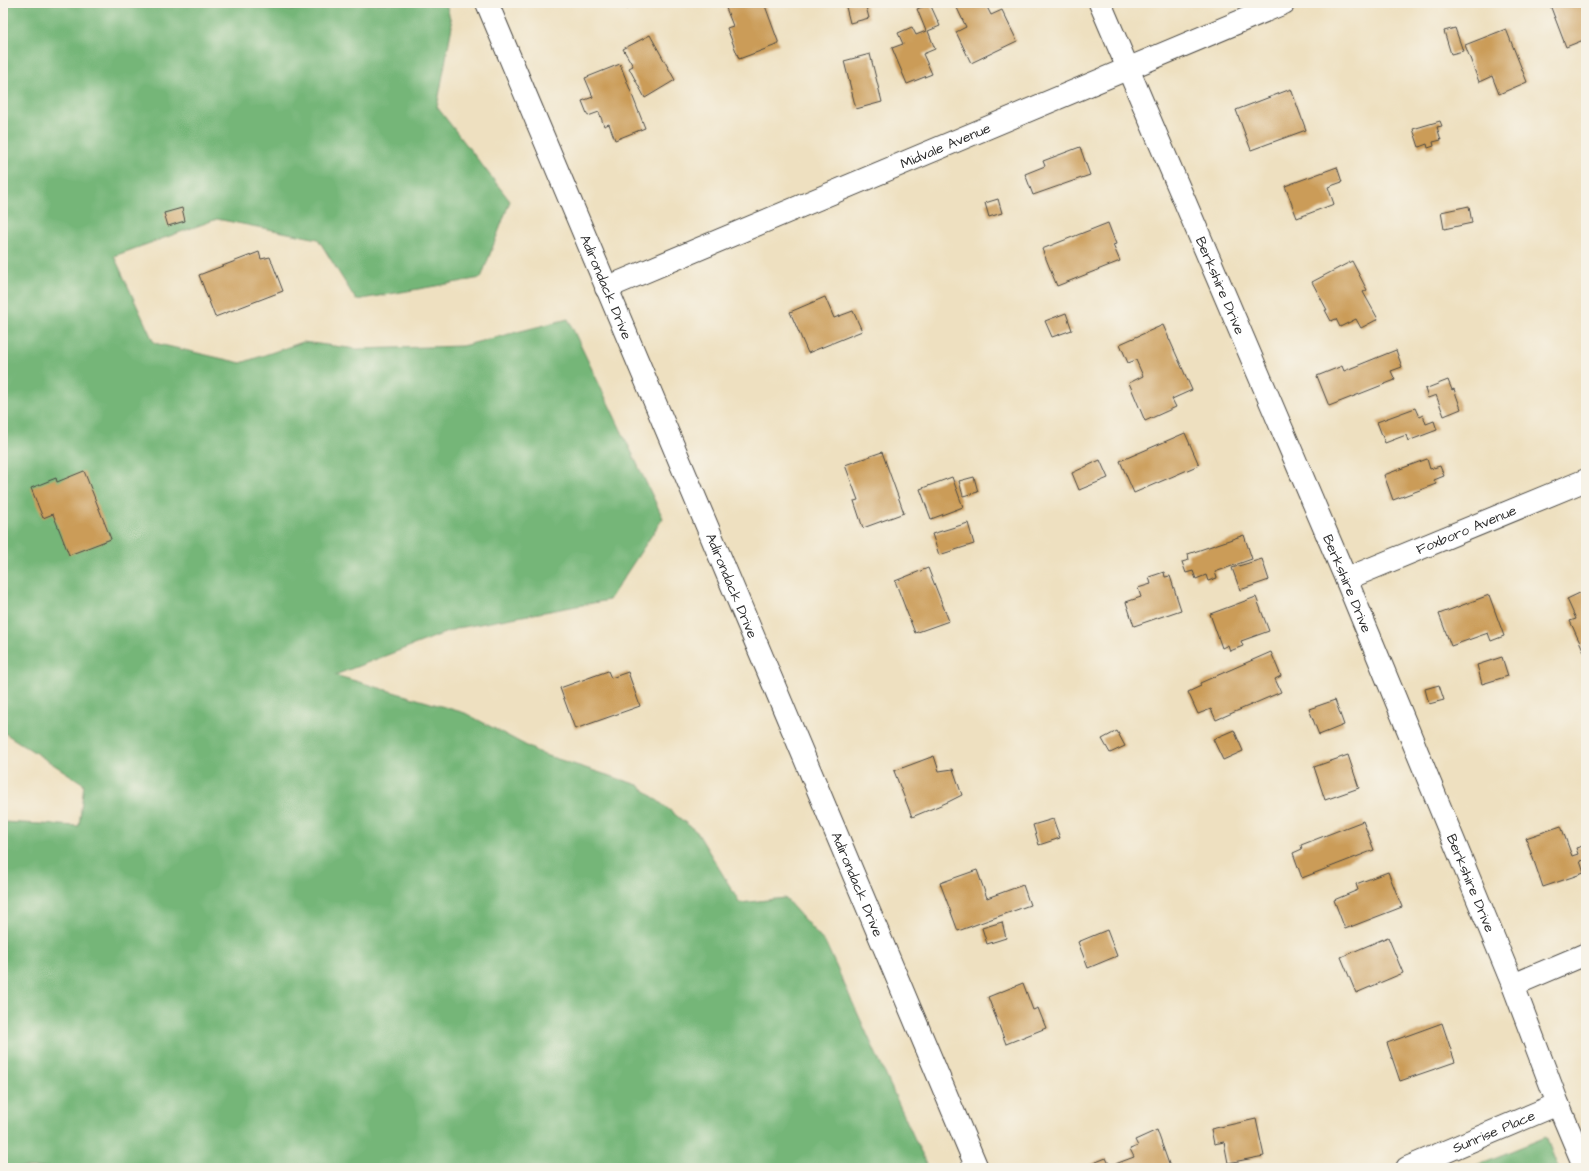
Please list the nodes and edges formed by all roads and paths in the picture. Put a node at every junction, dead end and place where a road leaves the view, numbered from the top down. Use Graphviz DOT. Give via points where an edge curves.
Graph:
graph roads {
  1 [pos="487,3"];
  2 [pos="1100,3"];
  3 [pos="1284,3"];
  4 [pos="1127,69"];
  5 [pos="606,288"];
  6 [pos="1586,480"];
  7 [pos="1346,580"];
  8 [pos="1586,954"];
  9 [pos="1513,985"];
  10 [pos="1558,1104"];
  11 [pos="977,1168"];
  12 [pos="1407,1168"];
  13 [pos="1585,1168"];
  1 -- 5 [label="street, Adirondack Drive"];
  2 -- 4 [label="street, Berkshire Drive"];
  3 -- 4 [label="street, Midvale Avenue"];
  4 -- 5 [label="street, Midvale Avenue"];
  4 -- 7 [label="street, Berkshire Drive"];
  5 -- 11 [label="street, Adirondack Drive"];
  6 -- 7 [label="street, Foxboro Avenue"];
  7 -- 9 [label="street, Berkshire Drive"];
  8 -- 9 [label="street"];
  9 -- 10 [label="street, Berkshire Drive"];
  10 -- 12 [label="street, Sunrise Place"];
  10 -- 13 [label="street, Berkshire Drive"];
}
